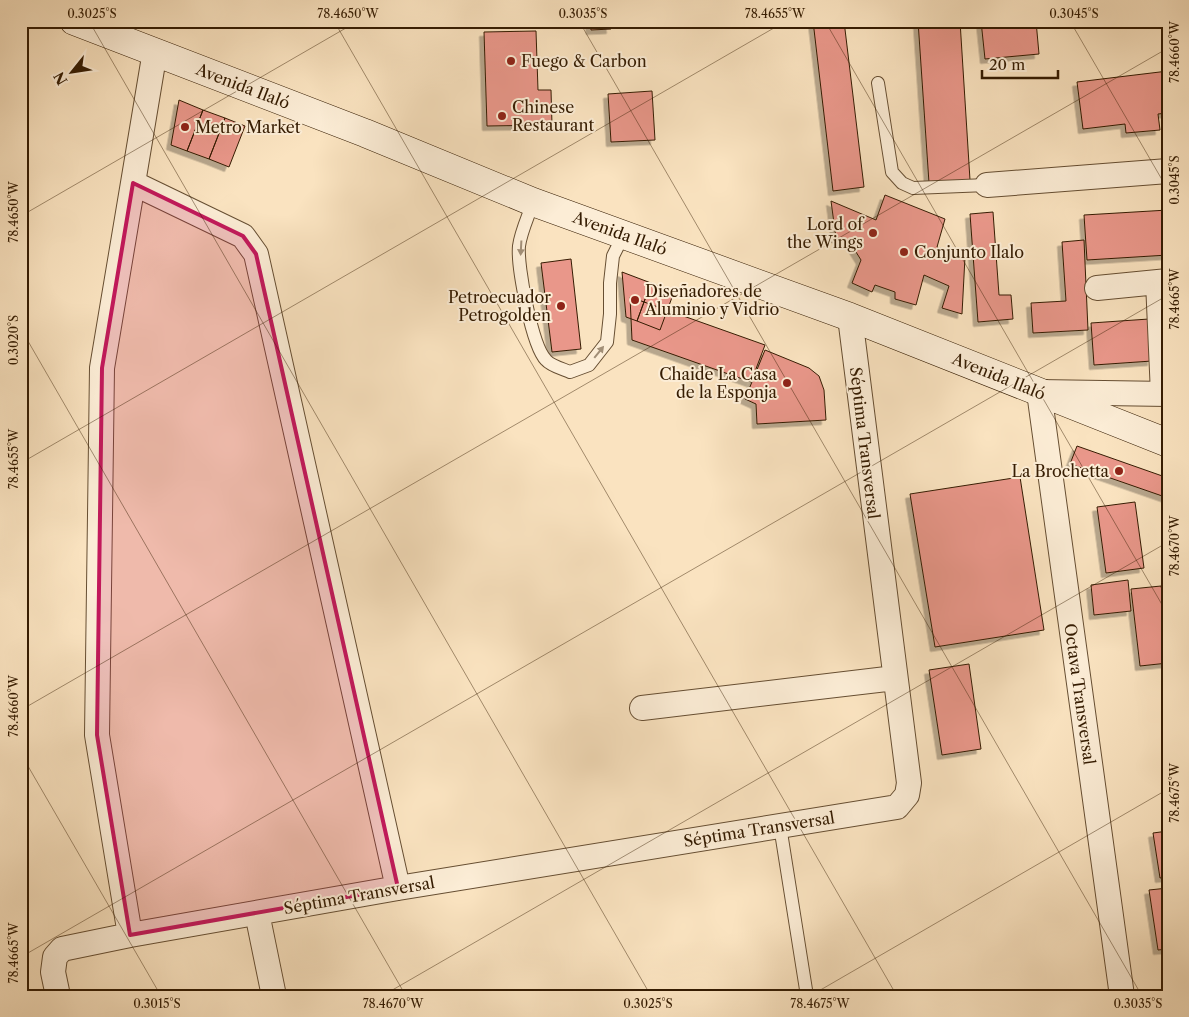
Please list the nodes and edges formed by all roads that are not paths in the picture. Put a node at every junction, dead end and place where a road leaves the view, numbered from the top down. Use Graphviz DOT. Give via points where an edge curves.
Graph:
graph roads {
  1 [pos="74,21"];
  2 [pos="155,52"];
  3 [pos="878,83"];
  4 [pos="1168,171"];
  5 [pos="133,183"];
  6 [pos="987,185"];
  7 [pos="533,202"];
  8 [pos="626,236"];
  9 [pos="1163,282"];
  10 [pos="1097,288"];
  11 [pos="850,317"];
  12 [pos="1039,392"];
  13 [pos="1166,394"];
  14 [pos="1168,443"];
  15 [pos="895,678"];
  16 [pos="642,708"];
  17 [pos="780,826"];
  18 [pos="398,888"];
  19 [pos="257,913"];
  20 [pos="130,935"];
  21 [pos="58,996"];
  22 [pos="274,996"];
  23 [pos="807,996"];
  24 [pos="1122,996"];
  1 -- 2 [label="main road, Avenida Ilaló"];
  2 -- 5 [label="street"];
  2 -- 7 [label="main road, Avenida Ilaló"];
  3 -- 6 [label="lane" via="892,172 902,183 913,188"];
  4 -- 6 [label="street"];
  5 -- 18 [label="street" via="243,236 256,254"];
  5 -- 20 [label="street" via="102,368 97,735"];
  7 -- 8 [label="main road, Avenida Ilaló"];
  7 -- 8 [label="lane, one-way" via="519,246 527,304 536,340 546,361 570,372 589,365 607,342 613,256"];
  8 -- 11 [label="main road, Avenida Ilaló"];
  9 -- 10 [label="street"];
  9 -- 13 [label="street"];
  11 -- 12 [label="main road, Avenida Ilaló"];
  11 -- 15 [label="street, Séptima Transversal"];
  12 -- 13 [label="street"];
  12 -- 14 [label="main road, Avenida Ilaló"];
  12 -- 24 [label="street, Octava Transversal"];
  15 -- 16 [label="street"];
  15 -- 17 [label="street, Séptima Transversal" via="907,795 897,807"];
  17 -- 18 [label="street, Séptima Transversal"];
  17 -- 23 [label="lane"];
  18 -- 19 [label="street, Séptima Transversal"];
  19 -- 20 [label="street, Séptima Transversal"];
  19 -- 22 [label="street"];
  20 -- 21 [label="street, Séptima Transversal" via="62,949 55,958 53,972"];
}
